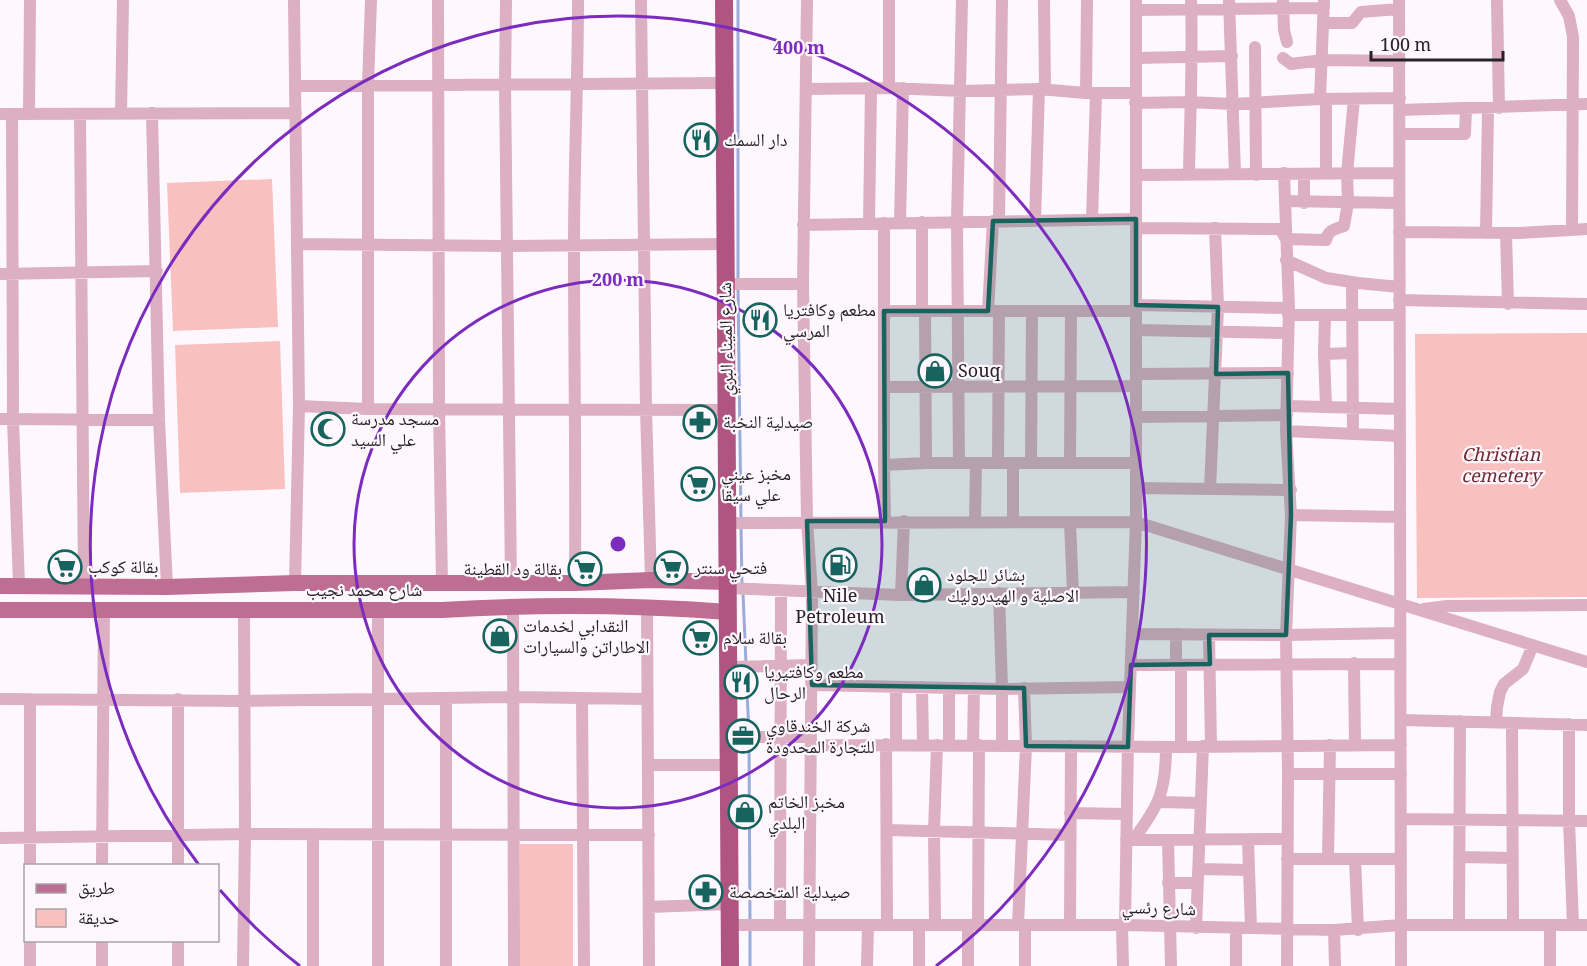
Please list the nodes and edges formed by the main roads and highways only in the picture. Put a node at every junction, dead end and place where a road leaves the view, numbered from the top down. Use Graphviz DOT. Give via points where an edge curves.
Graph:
graph roads {
  1 [pos="724,0"];
  2 [pos="681,580"];
  3 [pos="727,585"];
  4 [pos="0,586"];
  5 [pos="680,608"];
  6 [pos="0,610"];
  7 [pos="728,612"];
  8 [pos="730,966"];
  1 -- 3 [label="highway, شارع الميناء البري"];
  2 -- 3 [label="main road, شارع محمد نجيب"];
  2 -- 4 [label="main road, شارع محمد نجيب"];
  2 -- 5 [label="main road"];
  3 -- 7 [label="highway, شارع الميناء البري"];
  5 -- 6 [label="main road, شارع محمد نجيب"];
  5 -- 7 [label="main road, شارع محمد نجيب"];
  7 -- 8 [label="highway, شارع الميناء البري"];
}
